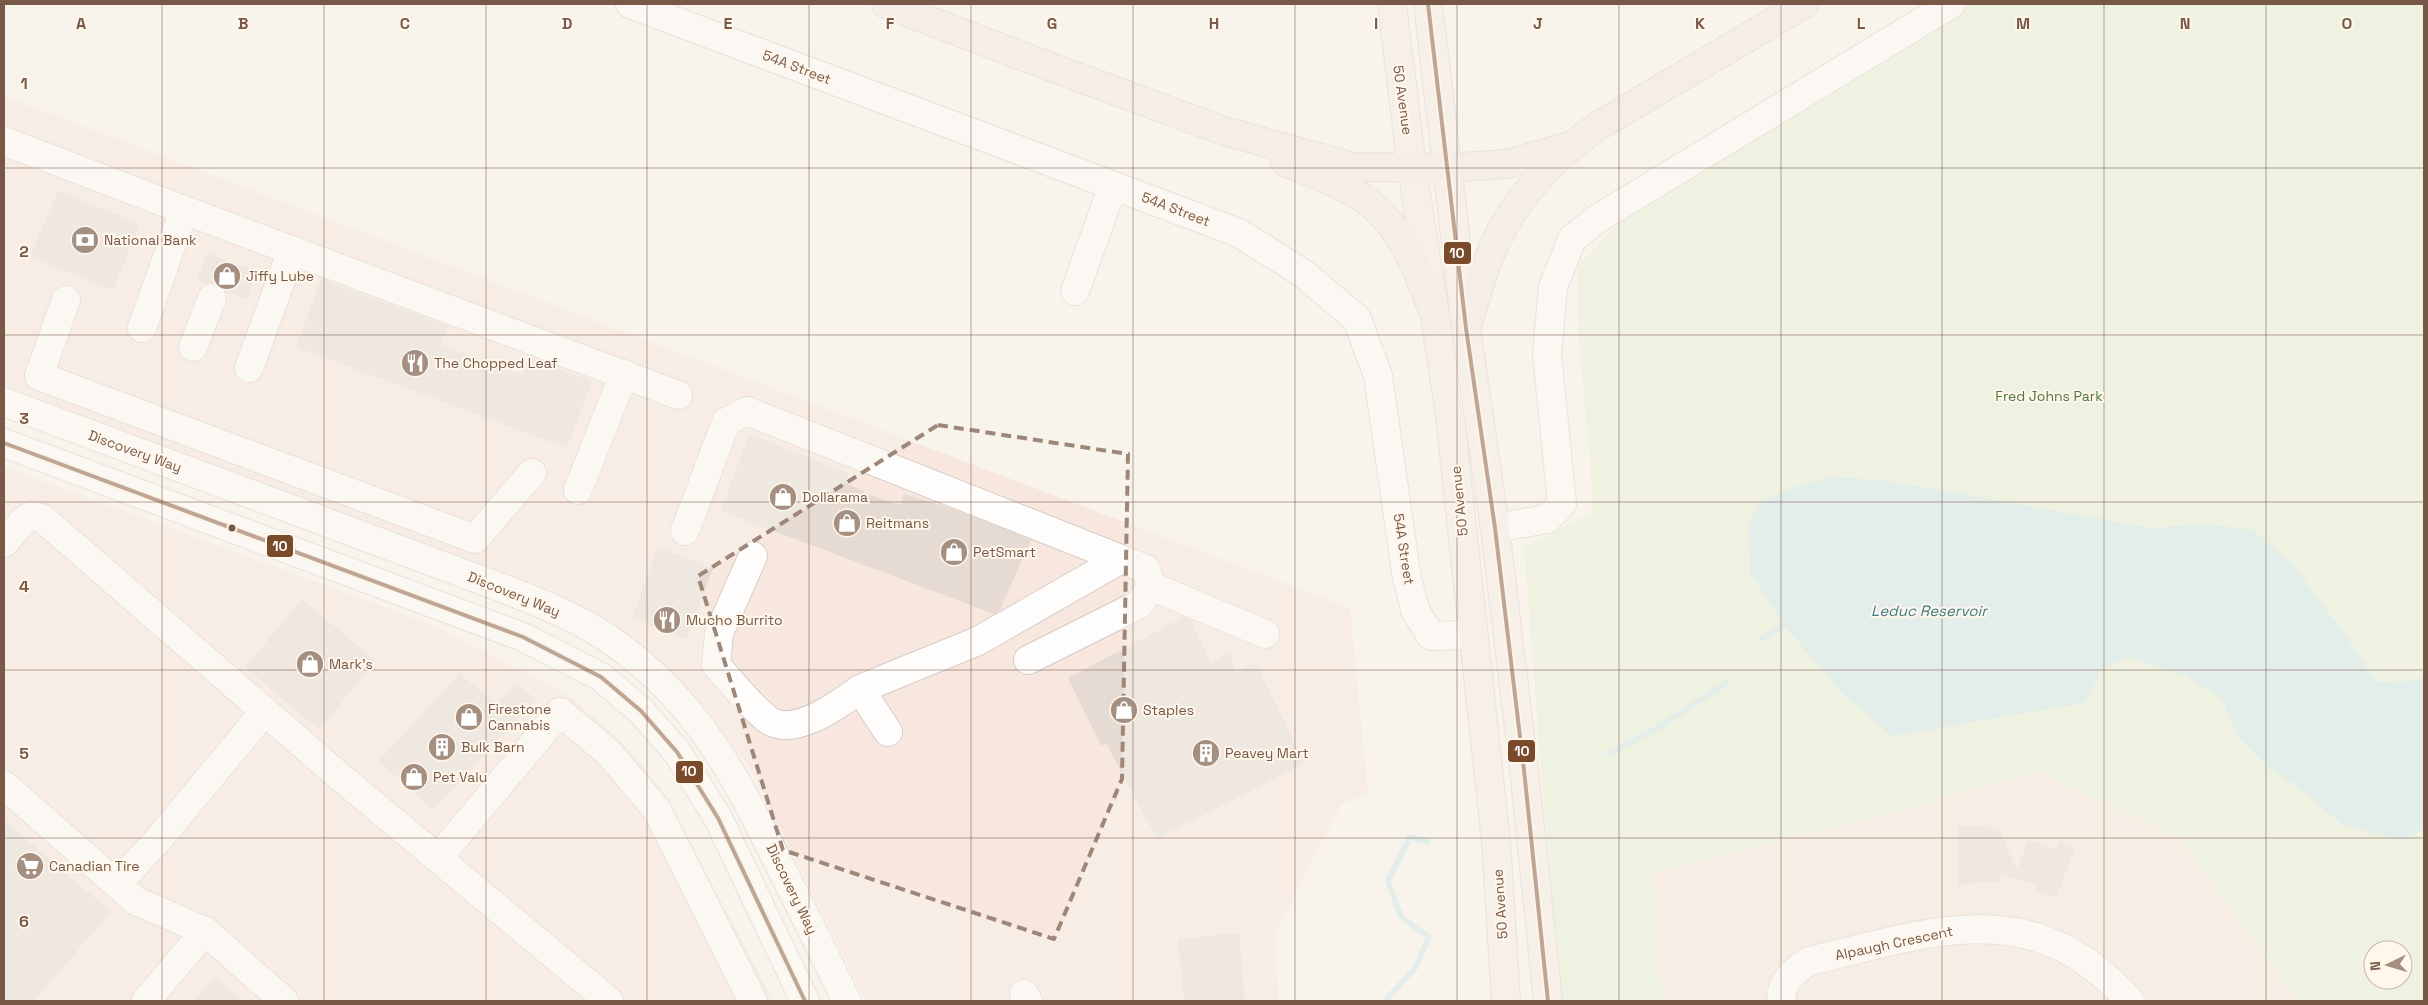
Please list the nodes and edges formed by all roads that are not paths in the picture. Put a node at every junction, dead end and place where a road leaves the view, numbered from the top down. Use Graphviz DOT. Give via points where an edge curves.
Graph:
graph roads {
  1 [pos="630,4"];
  2 [pos="886,4"];
  3 [pos="1392,4"];
  4 [pos="1428,4"];
  5 [pos="1804,4"];
  6 [pos="1951,4"];
  7 [pos="1224,130"];
  8 [pos="4,141"];
  9 [pos="1570,146"];
  10 [pos="1412,168"];
  11 [pos="1447,168"];
  12 [pos="1113,186"];
  13 [pos="184,210"];
  14 [pos="292,250"];
  15 [pos="1075,291"];
  16 [pos="212,298"];
  17 [pos="66,300"];
  18 [pos="1436,319"];
  19 [pos="142,328"];
  20 [pos="1466,328"];
  21 [pos="193,347"];
  22 [pos="249,368"];
  23 [pos="624,374"];
  24 [pos="678,395"];
  25 [pos="4,402"];
  26 [pos="4,443"];
  27 [pos="532,473"];
  28 [pos="578,490"];
  29 [pos="1495,528"];
  30 [pos="685,531"];
  31 [pos="4,543"];
  32 [pos="753,556"];
  33 [pos="1121,559"];
  34 [pos="1150,586"];
  35 [pos="1265,634"];
  36 [pos="1472,635"];
  37 [pos="1028,660"];
  38 [pos="860,689"];
  39 [pos="265,711"];
  40 [pos="888,732"];
  41 [pos="4,785"];
  42 [pos="438,858"];
  43 [pos="117,884"];
  44 [pos="205,931"];
  45 [pos="146,1001"];
  46 [pos="284,1001"];
  47 [pos="608,1001"];
  48 [pos="754,1001"];
  49 [pos="805,1001"];
  50 [pos="847,1001"];
  51 [pos="1506,1001"];
  52 [pos="1548,1001"];
  53 [pos="1781,1001"];
  54 [pos="2130,1001"];
  1 -- 12 [label="street, 54A Street"];
  2 -- 7 [label="highway"];
  3 -- 10 [label="main road, 50 Avenue"];
  3 -- 11 [label="main road" via="1422,146 1434,161"];
  4 -- 11 [label="main road"];
  5 -- 9 [label="highway" via="1598,126"];
  6 -- 29 [label="street" via="1606,214 1572,239 1552,287 1547,354 1562,504 1547,519"];
  7 -- 10 [label="highway" via="1353,167"];
  7 -- 18 [label="highway" via="1276,158 1350,191 1370,204 1401,239"];
  8 -- 13 [label="street"];
  9 -- 11 [label="highway" via="1507,164"];
  9 -- 20 [label="highway" via="1538,177 1508,218 1490,257"];
  10 -- 11 [label="highway"];
  10 -- 18 [label="main road, 50 Avenue"];
  11 -- 20 [label="main road"];
  12 -- 15 [label="street"];
  12 -- 36 [label="street, 54A Street" via="1239,233 1304,274 1357,319 1378,376 1406,573 1415,610 1431,636"];
  13 -- 14 [label="street"];
  13 -- 19 [label="street"];
  14 -- 22 [label="street"];
  14 -- 23 [label="street"];
  16 -- 21 [label="street"];
  17 -- 27 [label="street" via="40,376 475,539"];
  18 -- 36 [label="main road, 50 Avenue" via="1450,408"];
  20 -- 29 [label="main road"];
  23 -- 24 [label="street"];
  23 -- 28 [label="street"];
  25 -- 50 [label="street, Discovery Way" via="553,608 614,643 668,688 724,760 749,802"];
  26 -- 49 [label="street" via="523,637 601,677 658,728 690,770 718,818"];
  29 -- 52 [label="main road"];
  30 -- 33 [label="street" via="726,422 747,411"];
  31 -- 39 [label="street" via="31,516 42,518"];
  32 -- 38 [label="street" via="718,633 716,665 767,719 780,725 829,712"];
  33 -- 34 [label="street" via="1146,569"];
  33 -- 38 [label="street" via="978,641"];
  34 -- 35 [label="street"];
  34 -- 37 [label="street" via="1140,604"];
  36 -- 51 [label="main road, 50 Avenue" via="1496,842"];
  38 -- 40 [label="street"];
  39 -- 42 [label="street"];
  39 -- 43 [label="street"];
  41 -- 43 [label="street"];
  42 -- 47 [label="street"];
  42 -- 48 [label="street" via="560,712 608,752 657,810"];
  43 -- 44 [label="street" via="136,901"];
  44 -- 45 [label="street"];
  44 -- 46 [label="street"];
  53 -- 54 [label="street, Alpaugh Crescent" via="1786,981 1793,971 1809,961 1923,934 1982,928 2014,931 2056,944 2086,960"];
}
